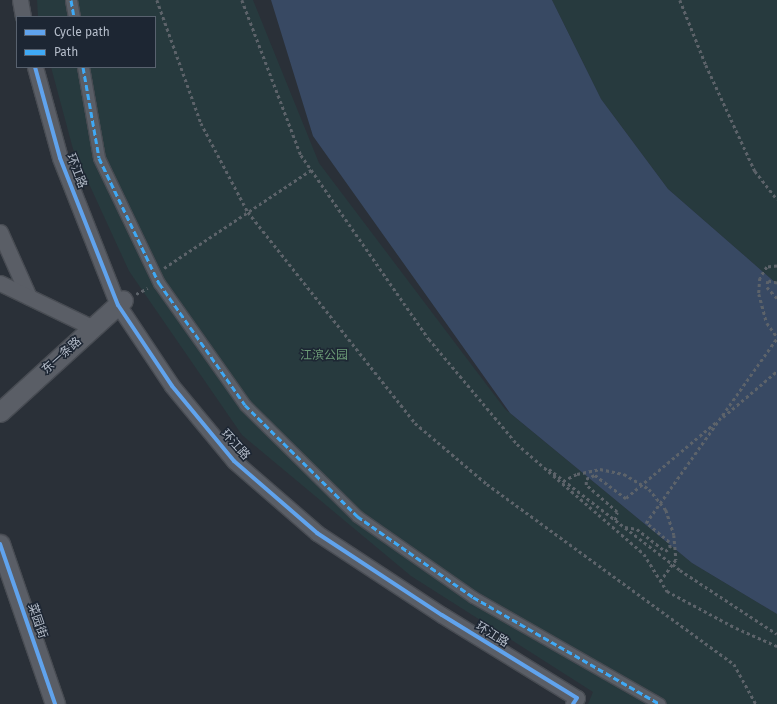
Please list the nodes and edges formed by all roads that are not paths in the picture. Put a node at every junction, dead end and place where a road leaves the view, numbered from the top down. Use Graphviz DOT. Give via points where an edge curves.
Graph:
graph roads {
  1 [pos="20,0"];
  2 [pos="71,0"];
  3 [pos="22,16"];
  4 [pos="74,16"];
  5 [pos="35,68"];
  6 [pos="83,68"];
  7 [pos="0,232"];
  8 [pos="0,283"];
  9 [pos="29,297"];
  10 [pos="121,303"];
  11 [pos="93,328"];
  12 [pos="0,412"];
  13 [pos="0,544"];
  14 [pos="55,704"];
  15 [pos="573,704"];
  16 [pos="660,704"];
  1 -- 3 [label="street"];
  2 -- 4 [label="street"];
  5 -- 10 [label="street, 环江路" via="60,158"];
  6 -- 16 [label="street" via="99,158 157,278 245,405 357,516 473,597"];
  7 -- 9 [label="street"];
  8 -- 9 [label="street"];
  9 -- 11 [label="street"];
  10 -- 11 [label="street, 东一条路"];
  10 -- 15 [label="street, 环江路" via="172,386 234,461 317,533 442,615 577,698"];
  11 -- 12 [label="street, 东一条路"];
  13 -- 14 [label="street, 菜园街"];
}
